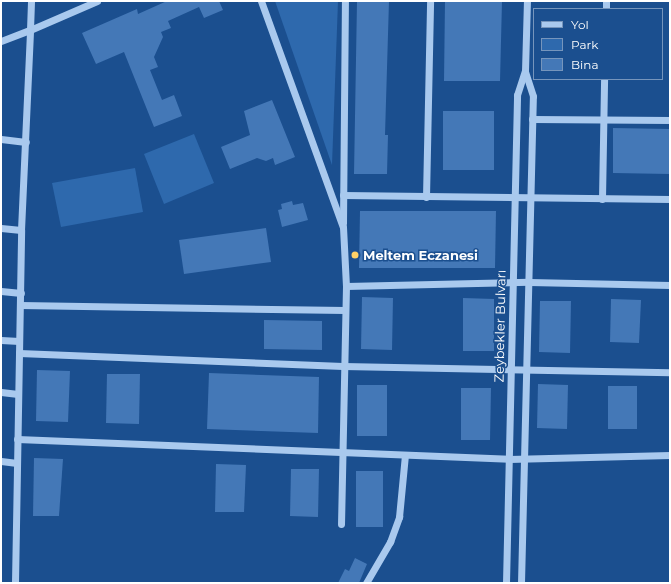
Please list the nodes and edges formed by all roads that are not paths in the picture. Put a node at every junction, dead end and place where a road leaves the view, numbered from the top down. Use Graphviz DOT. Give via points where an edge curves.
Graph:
graph roads {
  1 [pos="31,1"];
  2 [pos="97,1"];
  3 [pos="261,1"];
  4 [pos="345,1"];
  5 [pos="430,1"];
  6 [pos="527,1"];
  7 [pos="30,30"];
  8 [pos="1,41"];
  9 [pos="525,71"];
  10 [pos="604,80"];
  11 [pos="532,119"];
  12 [pos="604,119"];
  13 [pos="670,120"];
  14 [pos="1,139"];
  15 [pos="26,142"];
  16 [pos="343,195"];
  17 [pos="426,196"];
  18 [pos="515,198"];
  19 [pos="530,198"];
  20 [pos="602,199"];
  21 [pos="670,199"];
  22 [pos="343,227"];
  23 [pos="1,228"];
  24 [pos="22,230"];
  25 [pos="513,282"];
  26 [pos="529,282"];
  27 [pos="670,285"];
  28 [pos="346,286"];
  29 [pos="1,291"];
  30 [pos="21,293"];
  31 [pos="20,305"];
  32 [pos="345,310"];
  33 [pos="1,340"];
  34 [pos="19,341"];
  35 [pos="19,353"];
  36 [pos="343,366"];
  37 [pos="511,367"];
  38 [pos="526,368"];
  39 [pos="670,372"];
  40 [pos="1,392"];
  41 [pos="18,394"];
  42 [pos="17,439"];
  43 [pos="341,453"];
  44 [pos="405,455"];
  45 [pos="670,455"];
  46 [pos="509,459"];
  47 [pos="524,459"];
  48 [pos="1,461"];
  49 [pos="17,462"];
  50 [pos="341,524"];
  51 [pos="15,583"];
  52 [pos="366,583"];
  53 [pos="506,583"];
  54 [pos="522,583"];
  1 -- 7 [label="street"];
  2 -- 7 [label="street"];
  3 -- 22 [label="street"];
  4 -- 16 [label="street"];
  5 -- 17 [label="street"];
  6 -- 9 [label="street, Zeybekler Bulvarı"];
  7 -- 8 [label="street"];
  7 -- 15 [label="street"];
  9 -- 11 [label="street, Zeybekler Bulvarı" via="533,96"];
  9 -- 18 [label="street, Zeybekler Bulvarı" via="517,95"];
  10 -- 12 [label="street"];
  11 -- 12 [label="street"];
  11 -- 19 [label="street, Zeybekler Bulvarı"];
  12 -- 13 [label="street"];
  12 -- 20 [label="street"];
  14 -- 15 [label="street"];
  15 -- 24 [label="street"];
  16 -- 17 [label="street"];
  16 -- 22 [label="street"];
  17 -- 18 [label="street"];
  18 -- 19 [label="street"];
  18 -- 25 [label="street, Zeybekler Bulvarı"];
  19 -- 20 [label="street"];
  19 -- 26 [label="street, Zeybekler Bulvarı"];
  20 -- 21 [label="street"];
  22 -- 28 [label="street"];
  23 -- 24 [label="street"];
  24 -- 30 [label="street"];
  25 -- 26 [label="street"];
  25 -- 28 [label="street"];
  25 -- 37 [label="street, Zeybekler Bulvarı"];
  26 -- 27 [label="street"];
  26 -- 38 [label="street, Zeybekler Bulvarı"];
  28 -- 32 [label="street"];
  29 -- 30 [label="street"];
  30 -- 31 [label="street"];
  31 -- 32 [label="street"];
  31 -- 34 [label="street"];
  32 -- 36 [label="street"];
  33 -- 34 [label="street"];
  34 -- 35 [label="street"];
  35 -- 36 [label="street"];
  35 -- 41 [label="street"];
  36 -- 37 [label="street"];
  36 -- 43 [label="street"];
  37 -- 38 [label="street"];
  37 -- 46 [label="street, Zeybekler Bulvarı"];
  38 -- 39 [label="street"];
  38 -- 47 [label="street, Zeybekler Bulvarı"];
  40 -- 41 [label="street"];
  41 -- 42 [label="street"];
  42 -- 43 [label="street"];
  42 -- 49 [label="street"];
  43 -- 44 [label="street"];
  43 -- 50 [label="street"];
  44 -- 46 [label="street"];
  44 -- 52 [label="street" via="400,517 390,542"];
  45 -- 47 [label="street"];
  46 -- 47 [label="street"];
  46 -- 53 [label="street, Zeybekler Bulvarı"];
  47 -- 54 [label="street, Zeybekler Bulvarı"];
  48 -- 49 [label="street"];
  49 -- 51 [label="street"];
}
